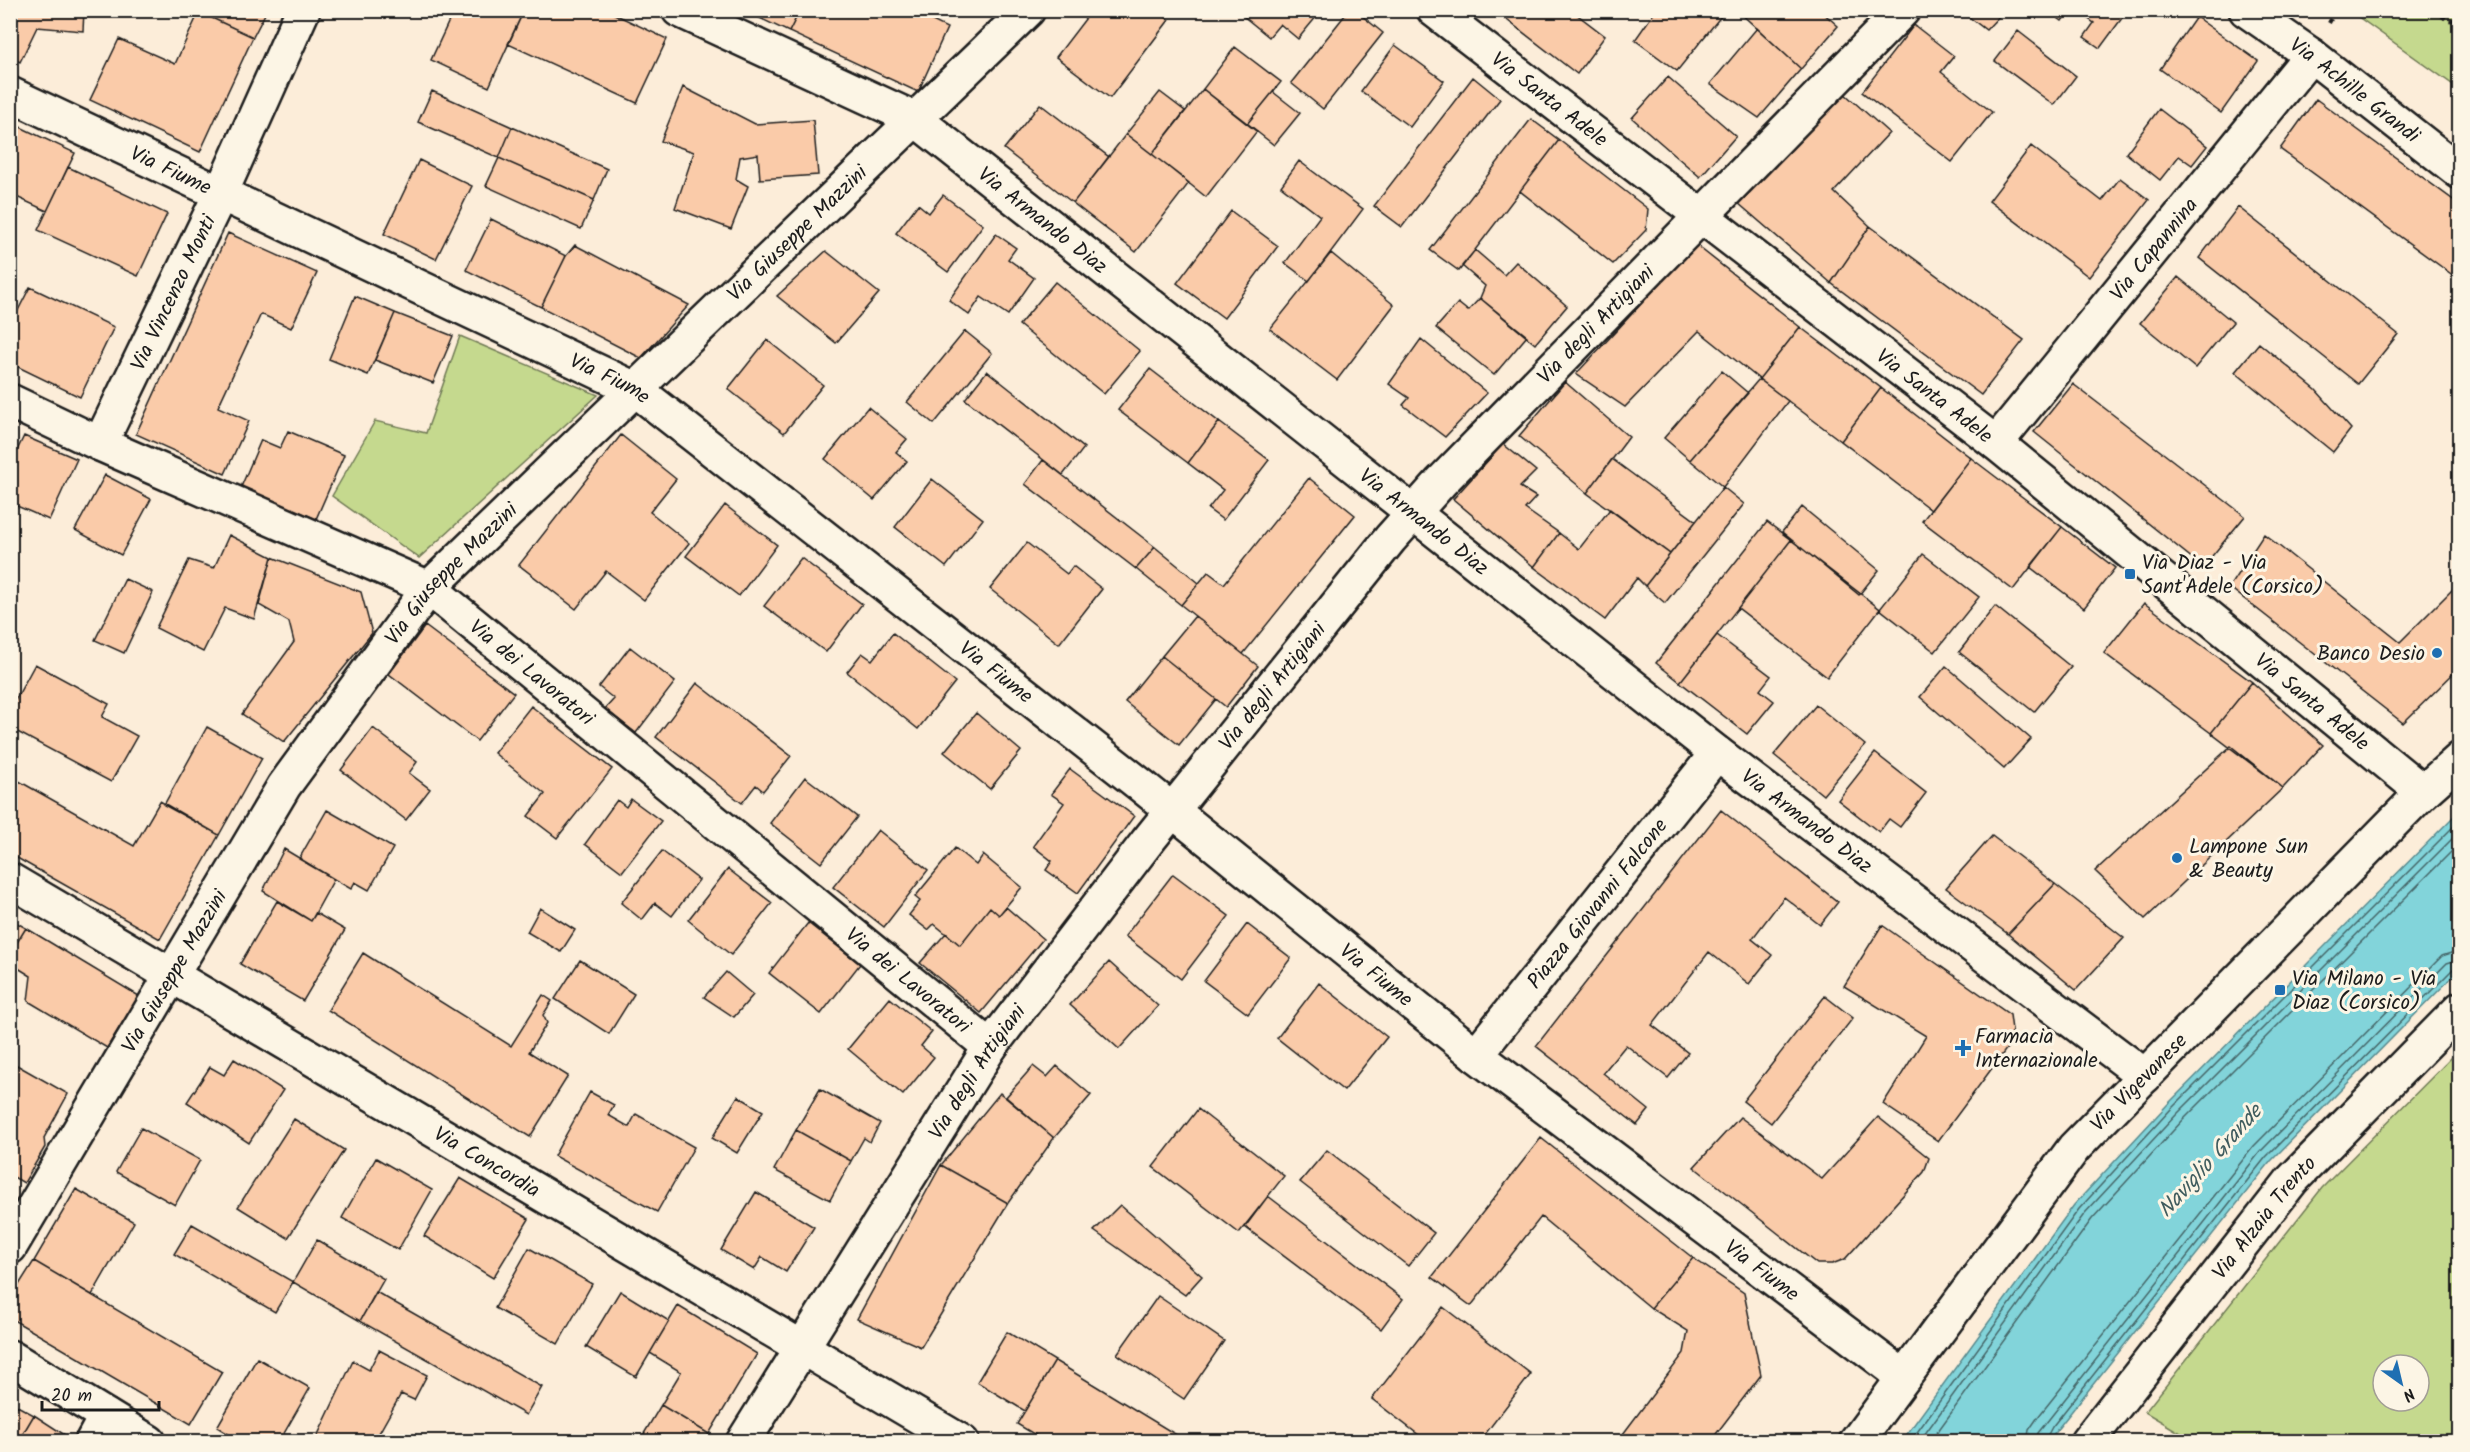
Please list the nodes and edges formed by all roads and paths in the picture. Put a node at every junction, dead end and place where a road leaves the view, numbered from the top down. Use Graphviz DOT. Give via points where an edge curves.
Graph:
graph roads {
  1 [pos="303,10"];
  2 [pos="679,10"];
  3 [pos="1028,10"];
  4 [pos="1434,10"];
  5 [pos="1903,10"];
  6 [pos="2246,10"];
  7 [pos="2435,10"];
  8 [pos="2460,21"];
  9 [pos="2311,55"];
  10 [pos="10,94"];
  11 [pos="915,119"];
  12 [pos="2460,172"];
  13 [pos="220,195"];
  14 [pos="1701,216"];
  15 [pos="635,389"];
  16 [pos="10,401"];
  17 [pos="1996,443"];
  18 [pos="100,444"];
  19 [pos="1412,513"];
  20 [pos="429,588"];
  21 [pos="1717,753"];
  22 [pos="2460,759"];
  23 [pos="2423,792"];
  24 [pos="1173,810"];
  25 [pos="10,880"];
  26 [pos="172,974"];
  27 [pos="2460,1009"];
  28 [pos="990,1047"];
  29 [pos="1476,1055"];
  30 [pos="2145,1076"];
  31 [pos="10,1247"];
  32 [pos="801,1346"];
  33 [pos="10,1357"];
  34 [pos="1904,1377"];
  35 [pos="99,1429"];
  36 [pos="2095,1439"];
  37 [pos="149,1442"];
  38 [pos="743,1442"];
  39 [pos="962,1442"];
  40 [pos="1856,1442"];
  1 -- 13 [label="street, Via Vincenzo Monti"];
  2 -- 11 [label="street, Via Armando Diaz"];
  3 -- 11 [label="street, Via Giuseppe Mazzini"];
  4 -- 14 [label="street, Via Santa Adele"];
  5 -- 14 [label="street, Via degli Artigiani"];
  6 -- 9 [label="street, Via Achille Grandi"];
  7 -- 8 [label="path" via="2447,20"];
  9 -- 12 [label="street, Via Achille Grandi"];
  9 -- 17 [label="street, Via Capannina"];
  10 -- 13 [label="street, Via Fiume"];
  11 -- 15 [label="street, Via Giuseppe Mazzini"];
  11 -- 19 [label="street, Via Armando Diaz"];
  13 -- 15 [label="street, Via Fiume"];
  13 -- 18 [label="street, Via Vincenzo Monti"];
  14 -- 17 [label="street, Via Santa Adele"];
  14 -- 19 [label="street, Via degli Artigiani"];
  15 -- 20 [label="street, Via Giuseppe Mazzini"];
  15 -- 24 [label="street, Via Fiume"];
  16 -- 18 [label="street, Via dei Lavoratori"];
  17 -- 23 [label="street, Via Santa Adele"];
  18 -- 20 [label="street, Via dei Lavoratori"];
  19 -- 21 [label="street, Via Armando Diaz"];
  19 -- 24 [label="street, Via degli Artigiani"];
  20 -- 26 [label="street, Via Giuseppe Mazzini" via="284,786"];
  20 -- 28 [label="street, Via dei Lavoratori"];
  21 -- 29 [label="street, Piazza Giovanni Falcone"];
  21 -- 30 [label="street, Via Armando Diaz"];
  22 -- 23 [label="street, Via Vigevanese"];
  23 -- 30 [label="street, Via Vigevanese"];
  24 -- 28 [label="street, Via degli Artigiani"];
  24 -- 29 [label="street, Via Fiume"];
  25 -- 26 [label="street, Via Concordia"];
  26 -- 31 [label="street, Via Giuseppe Mazzini"];
  26 -- 32 [label="street, Via Concordia"];
  27 -- 36 [label="street, Via Alzaia Trento" via="2292,1180"];
  28 -- 32 [label="street, Via degli Artigiani"];
  29 -- 34 [label="street, Via Fiume"];
  30 -- 34 [label="street, Via Vigevanese" via="2074,1148"];
  32 -- 38 [label="street, Via degli Artigiani"];
  32 -- 39 [label="street, Via Concordia"];
  33 -- 35 [label="street"];
  34 -- 40 [label="street, Via Vigevanese"];
  35 -- 37 [label="street"];
}
